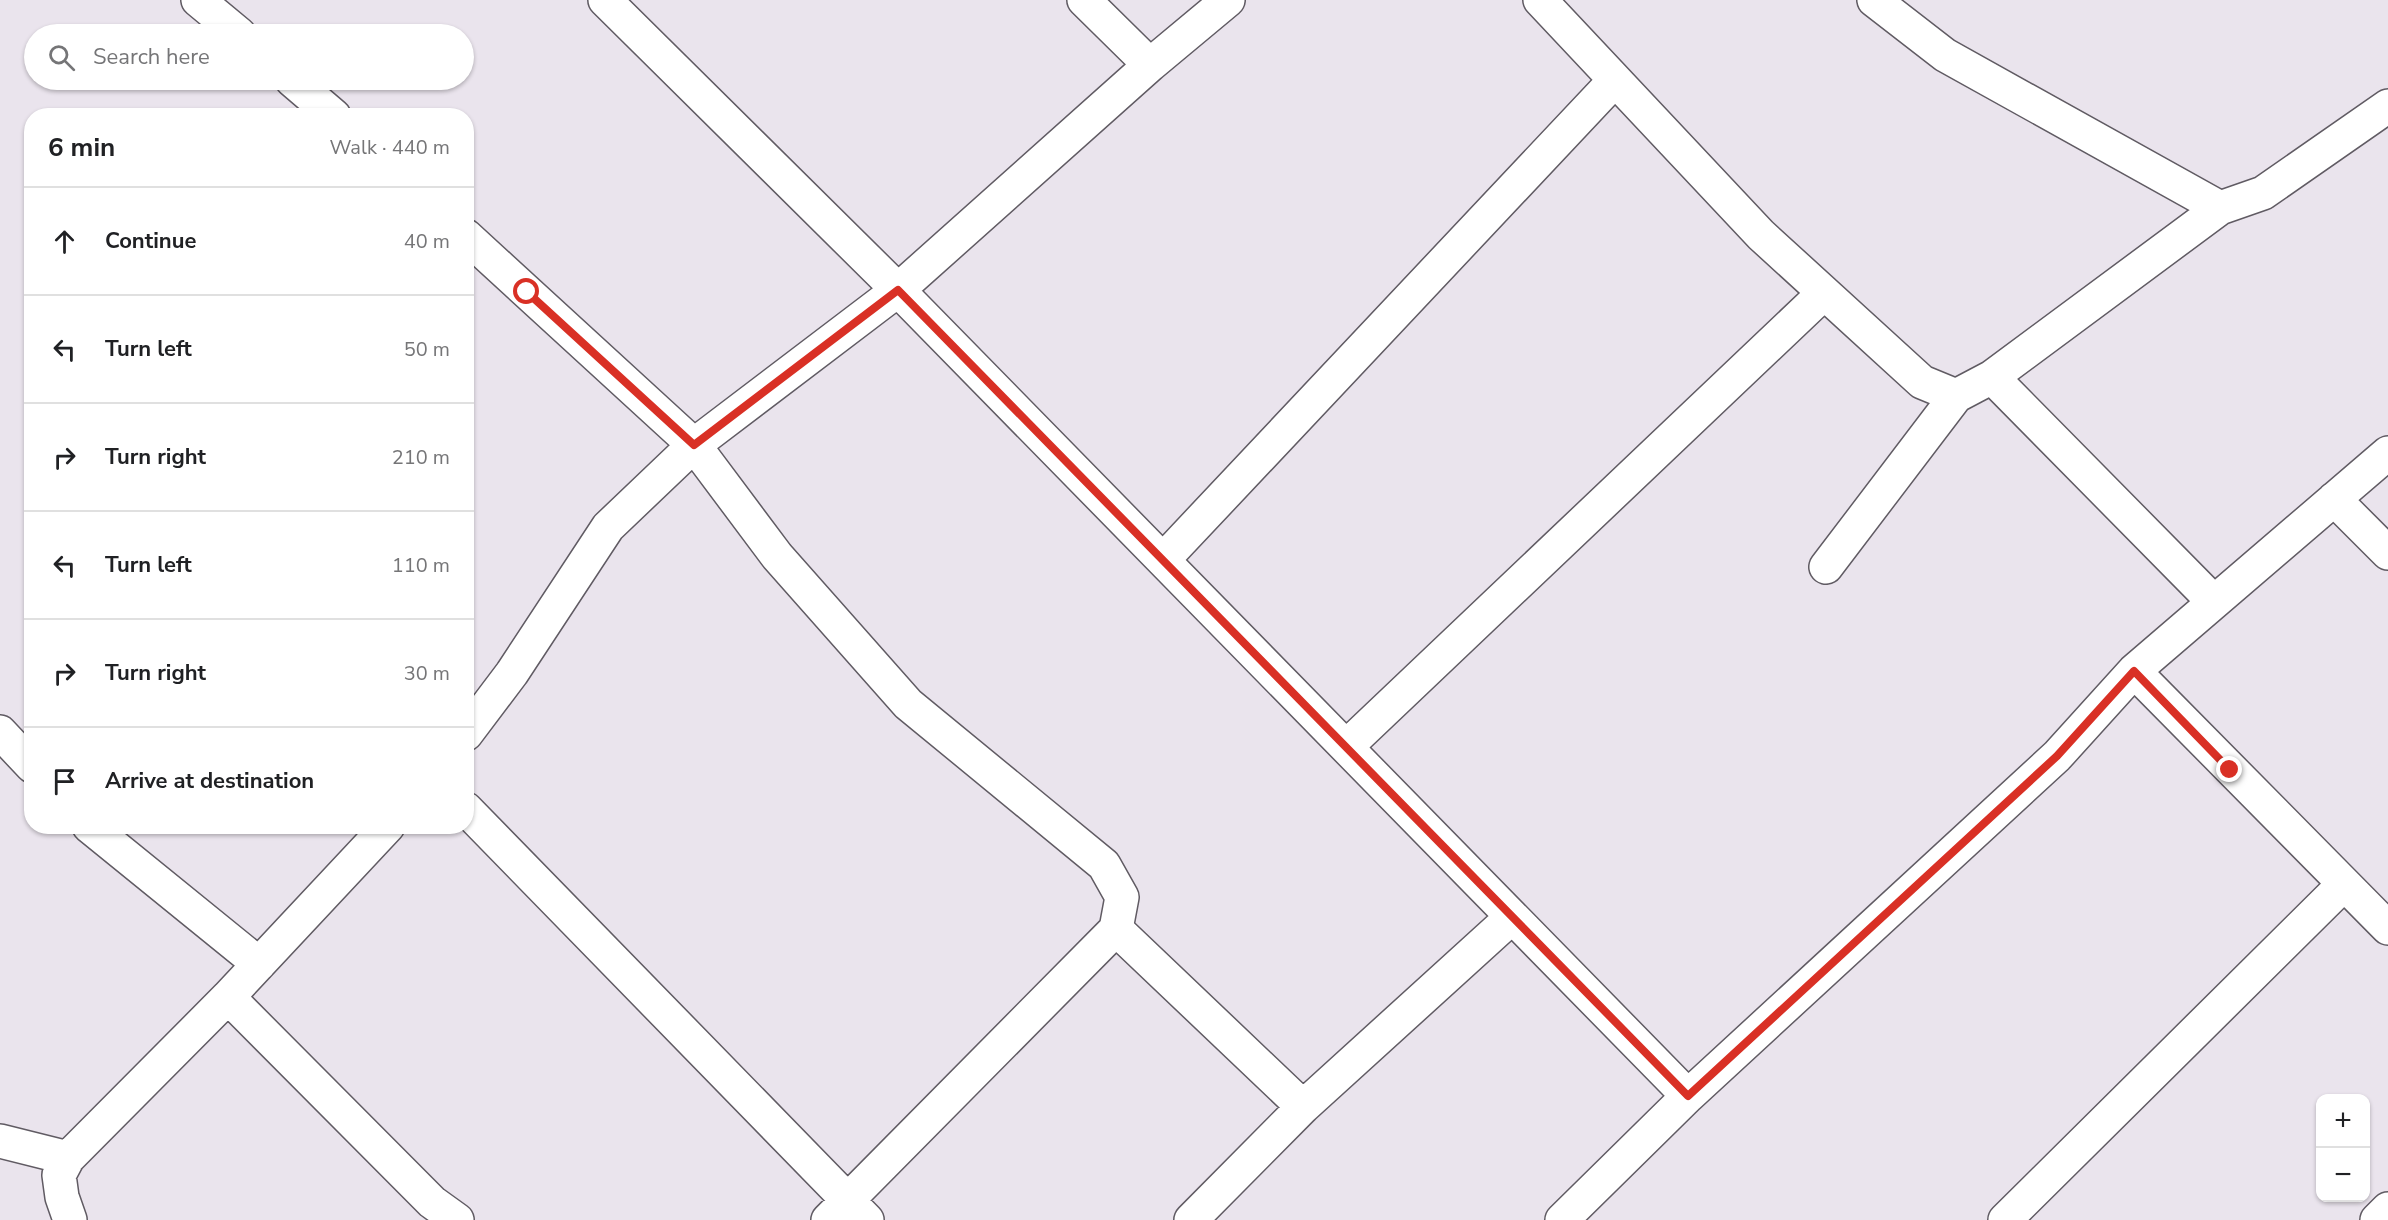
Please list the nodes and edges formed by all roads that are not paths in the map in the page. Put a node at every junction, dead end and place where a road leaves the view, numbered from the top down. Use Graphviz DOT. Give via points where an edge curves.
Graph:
graph roads {
  1 [pos="198,0"];
  2 [pos="605,0"];
  3 [pos="1084,0"];
  4 [pos="1228,0"];
  5 [pos="1540,0"];
  6 [pos="1874,0"];
  7 [pos="226,24"];
  8 [pos="1150,65"];
  9 [pos="1615,80"];
  10 [pos="304,90"];
  11 [pos="2388,106"];
  12 [pos="325,108"];
  13 [pos="2220,208"];
  14 [pos="474,243"];
  15 [pos="898,290"];
  16 [pos="1824,293"];
  17 [pos="1992,377"];
  18 [pos="1956,396"];
  19 [pos="694,445"];
  20 [pos="2388,453"];
  21 [pos="2334,499"];
  22 [pos="2388,553"];
  23 [pos="1163,560"];
  24 [pos="1826,567"];
  25 [pos="2213,602"];
  26 [pos="2134,671"];
  27 [pos="474,723"];
  28 [pos="0,732"];
  29 [pos="1346,747"];
  30 [pos="24,758"];
  31 [pos="474,817"];
  32 [pos="99,834"];
  33 [pos="381,834"];
  34 [pos="2344,884"];
  35 [pos="1512,917"];
  36 [pos="2388,928"];
  37 [pos="1116,929"];
  38 [pos="260,964"];
  39 [pos="228,997"];
  40 [pos="1688,1096"];
  41 [pos="1303,1107"];
  42 [pos="0,1141"];
  43 [pos="68,1158"];
  44 [pos="2388,1209"];
  45 [pos="848,1213"];
  46 [pos="70,1220"];
  47 [pos="457,1220"];
  48 [pos="1191,1220"];
  49 [pos="1562,1220"];
  50 [pos="2005,1220"];
  51 [pos="2377,1220"];
  1 -- 7 [label="street"];
  2 -- 15 [label="street"];
  3 -- 8 [label="street"];
  4 -- 8 [label="street"];
  5 -- 9 [label="street"];
  6 -- 13 [label="street" via="1946,55"];
  8 -- 15 [label="street"];
  9 -- 16 [label="street" via="1761,235"];
  9 -- 23 [label="street"];
  10 -- 12 [label="street"];
  11 -- 13 [label="street" via="2263,193"];
  13 -- 17 [label="street"];
  14 -- 19 [label="street"];
  15 -- 19 [label="street"];
  15 -- 23 [label="street"];
  16 -- 18 [label="street" via="1922,382"];
  16 -- 29 [label="street"];
  17 -- 18 [label="street"];
  17 -- 25 [label="street"];
  18 -- 24 [label="street"];
  19 -- 27 [label="street" via="608,527"];
  19 -- 37 [label="street" via="777,556 908,704 1104,865 1122,897"];
  20 -- 21 [label="street"];
  21 -- 22 [label="street"];
  21 -- 25 [label="street"];
  23 -- 29 [label="street"];
  25 -- 26 [label="street"];
  26 -- 34 [label="street"];
  26 -- 40 [label="street" via="2057,756"];
  28 -- 30 [label="street"];
  29 -- 35 [label="street"];
  31 -- 45 [label="street"];
  32 -- 38 [label="street"];
  33 -- 38 [label="street"];
  34 -- 36 [label="street"];
  34 -- 50 [label="street"];
  35 -- 40 [label="street"];
  35 -- 41 [label="street"];
  37 -- 41 [label="street"];
  37 -- 45 [label="street"];
  38 -- 39 [label="street"];
  39 -- 43 [label="street"];
  39 -- 47 [label="street" via="432,1202"];
  40 -- 49 [label="street"];
  41 -- 48 [label="street"];
  42 -- 43 [label="street"];
  43 -- 46 [label="street" via="58,1175"];
  44 -- 51 [label="street"];
}
